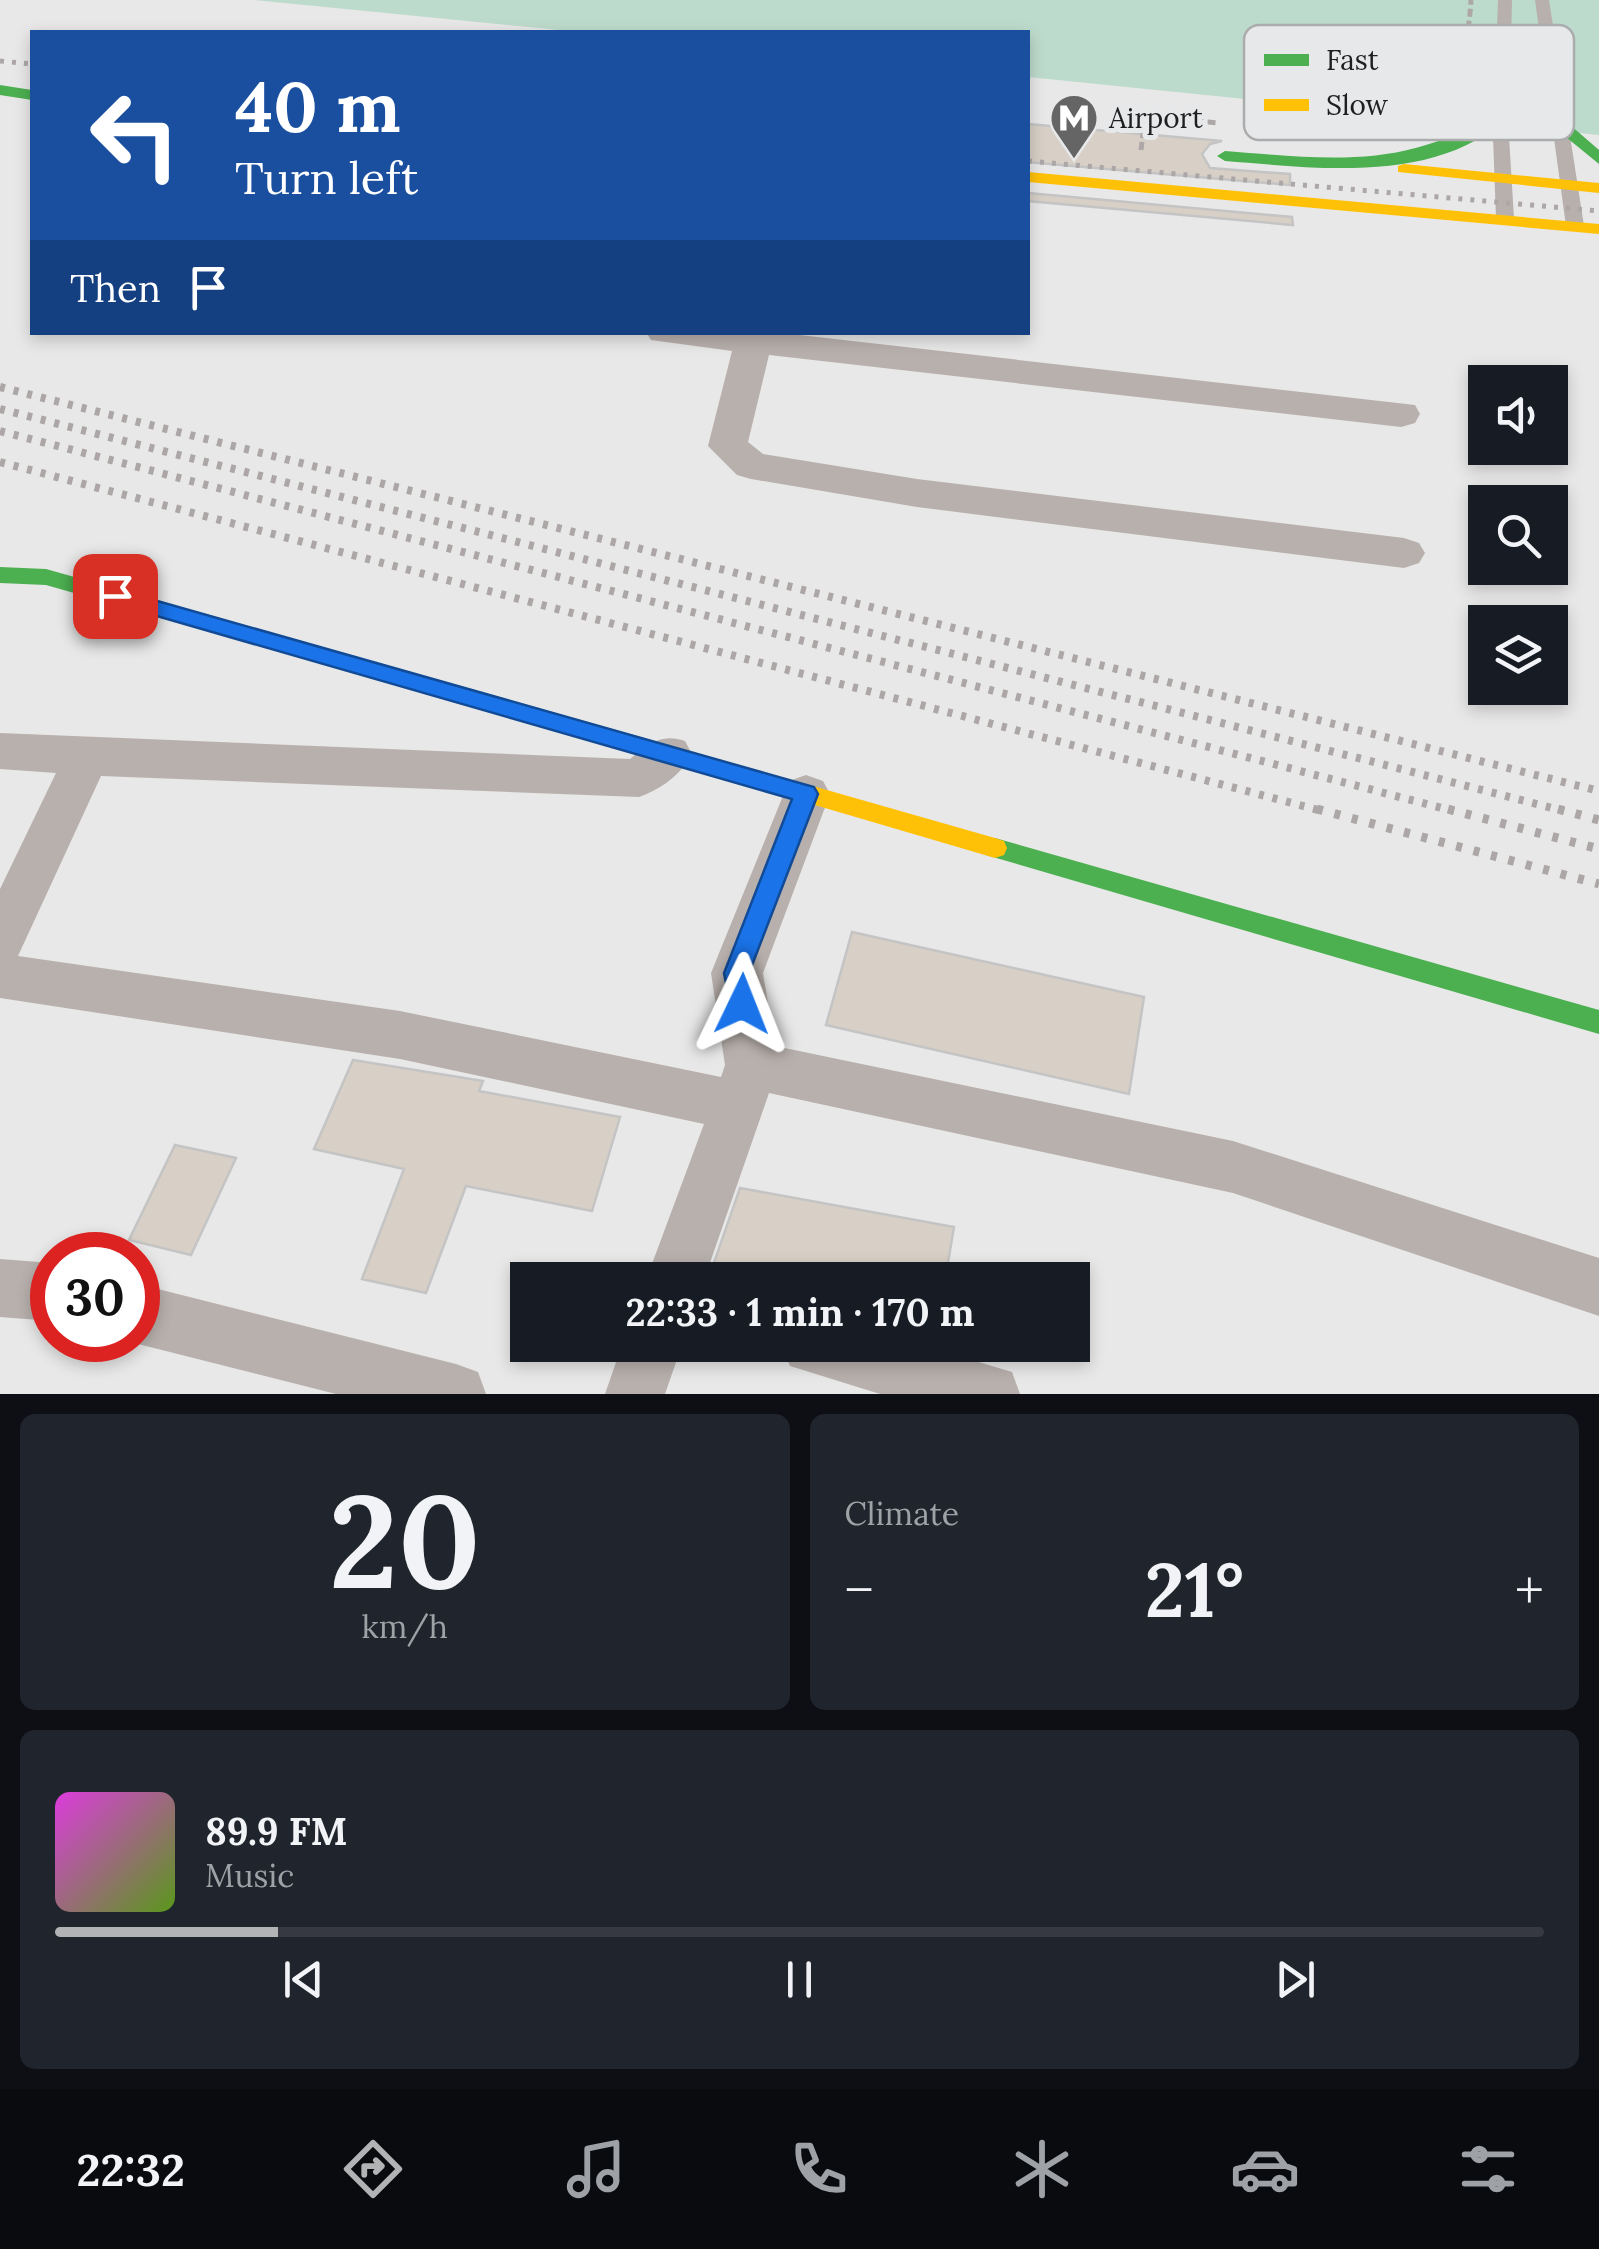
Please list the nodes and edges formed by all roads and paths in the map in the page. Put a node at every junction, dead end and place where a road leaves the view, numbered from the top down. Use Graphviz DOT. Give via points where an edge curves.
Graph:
graph roads {
  1 [pos="1471,0"];
  2 [pos="1505,0"];
  3 [pos="1542,0"];
  4 [pos="1470,25"];
  5 [pos="1505,25"];
  6 [pos="1545,25"];
  7 [pos="0,68"];
  8 [pos="30,72"];
  9 [pos="0,90"];
  10 [pos="30,95"];
  11 [pos="1224,124"];
  12 [pos="1463,140"];
  13 [pos="1503,140"];
  14 [pos="1559,140"];
  15 [pos="1574,140"];
  16 [pos="1141,150"];
  17 [pos="1599,158"];
  18 [pos="1361,165"];
  19 [pos="1030,176"];
  20 [pos="1500,177"];
  21 [pos="1567,184"];
  22 [pos="1599,188"];
  23 [pos="1505,218"];
  24 [pos="1575,226"];
  25 [pos="1599,229"];
  26 [pos="689,335"];
  27 [pos="754,343"];
  28 [pos="1401,414"];
  29 [pos="1404,552"];
  30 [pos="0,575"];
  31 [pos="0,750"];
  32 [pos="669,754"];
  33 [pos="87,757"];
  34 [pos="806,794"];
  35 [pos="0,941"];
  36 [pos="0,976"];
  37 [pos="1599,1022"];
  38 [pos="745,1086"];
  39 [pos="681,1262"];
  40 [pos="1599,1287"];
  41 [pos="0,1288"];
  42 [pos="30,1290"];
  43 [pos="160,1320"];
  44 [pos="646,1362"];
  45 [pos="873,1362"];
  46 [pos="456,1394"];
  47 [pos="635,1394"];
  48 [pos="990,1394"];
  1 -- 4 [label="path"];
  2 -- 5 [label="lane"];
  3 -- 6 [label="lane"];
  7 -- 8 [label="main road"];
  9 -- 10 [label="main road"];
  11 -- 16 [label="path" via="1145,117"];
  12 -- 18 [label="main road"];
  13 -- 20 [label="lane"];
  14 -- 21 [label="lane"];
  15 -- 17 [label="main road"];
  16 -- 18 [label="main road"];
  18 -- 20 [label="main road"];
  19 -- 23 [label="main road"];
  20 -- 21 [label="main road"];
  20 -- 23 [label="lane"];
  21 -- 22 [label="main road"];
  21 -- 24 [label="lane"];
  23 -- 24 [label="main road"];
  24 -- 25 [label="main road"];
  26 -- 27 [label="street"];
  27 -- 28 [label="street"];
  27 -- 29 [label="street" via="728,446 752,466 918,493"];
  30 -- 32 [label="main road" via="46,577"];
  31 -- 33 [label="street"];
  32 -- 33 [label="street" via="639,778"];
  32 -- 34 [label="main road"];
  33 -- 35 [label="street"];
  34 -- 37 [label="main road"];
  34 -- 38 [label="street" via="736,973"];
  36 -- 38 [label="street"];
  38 -- 39 [label="street"];
  38 -- 40 [label="street" via="1233,1167"];
  41 -- 42 [label="street"];
  43 -- 46 [label="street"];
  44 -- 47 [label="street"];
  45 -- 48 [label="street"];
}
